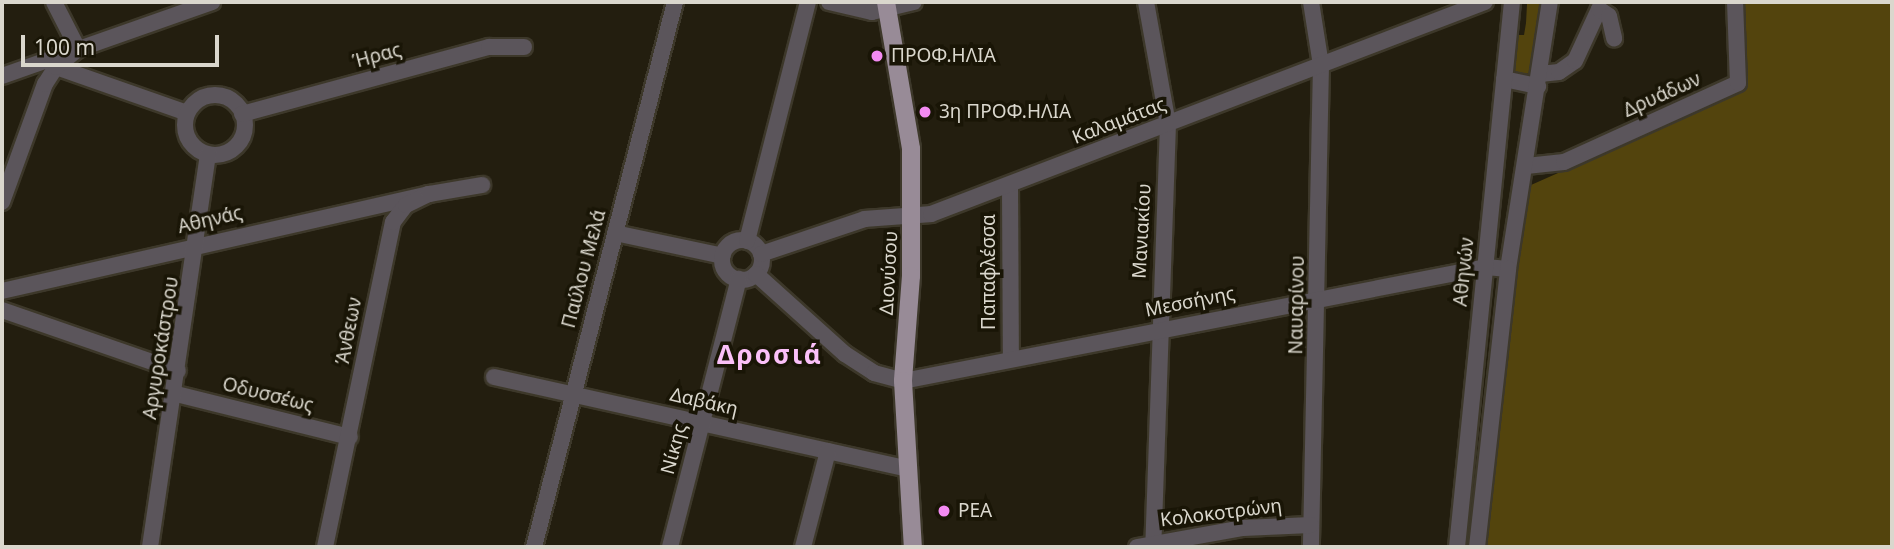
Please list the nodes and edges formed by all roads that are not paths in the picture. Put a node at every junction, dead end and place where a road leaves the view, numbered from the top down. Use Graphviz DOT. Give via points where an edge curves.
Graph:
graph roads {
  1 [pos="54,2"];
  2 [pos="212,2"];
  3 [pos="675,2"];
  4 [pos="808,2"];
  5 [pos="829,2"];
  6 [pos="914,2"];
  7 [pos="1146,2"];
  8 [pos="1311,2"];
  9 [pos="1485,2"];
  10 [pos="1512,2"];
  11 [pos="1550,2"];
  12 [pos="1735,2"];
  13 [pos="887,6"];
  14 [pos="1614,38"];
  15 [pos="524,47"];
  16 [pos="78,49"];
  17 [pos="1321,65"];
  18 [pos="56,68"];
  19 [pos="2,76"];
  20 [pos="1504,79"];
  21 [pos="1539,80"];
  22 [pos="187,113"];
  23 [pos="242,114"];
  24 [pos="1168,124"];
  25 [pos="208,154"];
  26 [pos="1526,166"];
  27 [pos="482,185"];
  28 [pos="1010,185"];
  29 [pos="429,194"];
  30 [pos="2,202"];
  31 [pos="913,214"];
  32 [pos="615,233"];
  33 [pos="747,241"];
  34 [pos="198,244"];
  35 [pos="761,254"];
  36 [pos="723,256"];
  37 [pos="1510,263"];
  38 [pos="1486,267"];
  39 [pos="756,274"];
  40 [pos="739,279"];
  41 [pos="2,291"];
  42 [pos="1319,299"];
  43 [pos="2,310"];
  44 [pos="1159,329"];
  45 [pos="1011,359"];
  46 [pos="178,371"];
  47 [pos="494,377"];
  48 [pos="903,381"];
  49 [pos="176,394"];
  50 [pos="573,395"];
  51 [pos="702,423"];
  52 [pos="350,437"];
  53 [pos="828,451"];
  54 [pos="905,468"];
  55 [pos="1311,525"];
  56 [pos="1153,544"];
  57 [pos="150,547"];
  58 [pos="325,547"];
  59 [pos="534,547"];
  60 [pos="670,547"];
  61 [pos="803,547"];
  62 [pos="913,547"];
  63 [pos="1137,547"];
  64 [pos="1311,547"];
  65 [pos="1457,547"];
  66 [pos="1477,547"];
  1 -- 16 [label="street"];
  2 -- 16 [label="street"];
  3 -- 32 [label="street, Παύλου Μελά"];
  4 -- 33 [label="street"];
  5 -- 13 [label="street" via="872,12"];
  6 -- 13 [label="street"];
  7 -- 24 [label="street, Μανιακίου"];
  8 -- 17 [label="street, Ναυαρίνου"];
  9 -- 17 [label="street, Καλαμάτας"];
  10 -- 20 [label="street, Αθηνών"];
  11 -- 21 [label="street"];
  12 -- 26 [label="street, Δρυάδων" via="1738,83 1564,162"];
  13 -- 31 [label="main road, Διονύσου" via="906,101"];
  14 -- 21 [label="street" via="1609,16 1600,9 1571,66"];
  15 -- 23 [label="street, Ήρας" via="489,47"];
  16 -- 18 [label="street"];
  16 -- 19 [label="street"];
  17 -- 24 [label="street, Καλαμάτας"];
  17 -- 42 [label="street, Ναυαρίνου"];
  18 -- 22 [label="street"];
  18 -- 30 [label="street" via="40,95"];
  20 -- 21 [label="street"];
  20 -- 38 [label="street, Αθηνών"];
  21 -- 26 [label="street"];
  22 -- 23 [label="street" via="204,97 219,96 233,102"];
  22 -- 25 [label="street" via="188,139"];
  23 -- 25 [label="street" via="244,130 237,145 224,153"];
  24 -- 28 [label="street, Καλαμάτας"];
  24 -- 44 [label="street, Μανιακίου"];
  25 -- 34 [label="street, Αργυροκάστρου"];
  26 -- 37 [label="street"];
  27 -- 29 [label="street, Άνθεων"];
  28 -- 31 [label="street, Καλαμάτας" via="931,214"];
  28 -- 45 [label="street, Παπαφλέσσα"];
  29 -- 34 [label="street, Αθηνάς"];
  29 -- 52 [label="street, Άνθεων" via="406,205 389,231"];
  31 -- 35 [label="street, Καλαμάτας" via="865,219"];
  31 -- 48 [label="main road, Διονύσου"];
  32 -- 36 [label="street"];
  32 -- 50 [label="street, Παύλου Μελά"];
  33 -- 35 [label="street"];
  33 -- 36 [label="street" via="734,242"];
  34 -- 41 [label="street, Αθηνάς"];
  34 -- 46 [label="street, Αργυροκάστρου"];
  35 -- 39 [label="street"];
  36 -- 40 [label="street" via="724,268"];
  37 -- 38 [label="street, Μεσσήνης"];
  37 -- 66 [label="street"];
  38 -- 42 [label="street, Μεσσήνης"];
  38 -- 65 [label="street, Αθηνών"];
  39 -- 40 [label="street"];
  39 -- 48 [label="street" via="845,354 874,373"];
  40 -- 51 [label="street, Νίκης"];
  42 -- 44 [label="street, Μεσσήνης"];
  42 -- 55 [label="street, Ναυαρίνου"];
  43 -- 46 [label="street"];
  44 -- 45 [label="street, Μεσσήνης"];
  44 -- 56 [label="street, Μανιακίου"];
  45 -- 48 [label="street, Μεσσήνης"];
  46 -- 49 [label="street, Αργυροκάστρου"];
  47 -- 50 [label="street, Δαβάκη"];
  48 -- 54 [label="main road, Διονύσου"];
  49 -- 52 [label="street, Οδυσσέως"];
  49 -- 57 [label="street, Αργυροκάστρου"];
  50 -- 51 [label="street, Δαβάκη"];
  50 -- 59 [label="street, Παύλου Μελά"];
  51 -- 53 [label="street, Δαβάκη"];
  51 -- 60 [label="street, Νίκης"];
  52 -- 58 [label="street, Άνθεων"];
  53 -- 54 [label="street, Δαβάκη"];
  53 -- 61 [label="street"];
  54 -- 62 [label="main road, Διονύσου"];
  55 -- 56 [label="street, Κολοκοτρώνη" via="1243,528"];
  55 -- 64 [label="street, Ναυαρίνου"];
  56 -- 63 [label="street, Κολοκοτρώνη"];
}
